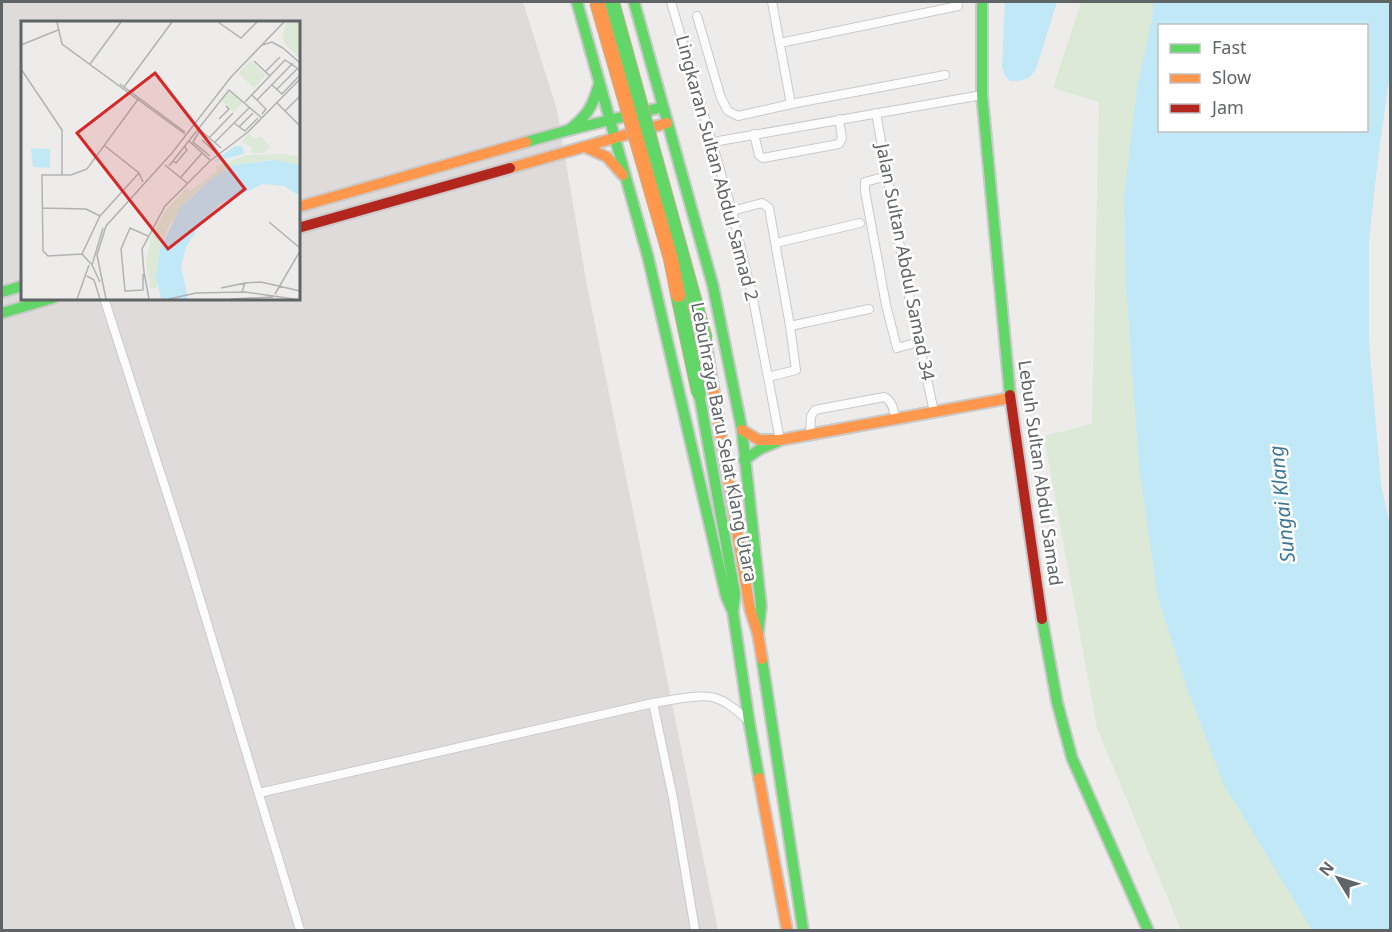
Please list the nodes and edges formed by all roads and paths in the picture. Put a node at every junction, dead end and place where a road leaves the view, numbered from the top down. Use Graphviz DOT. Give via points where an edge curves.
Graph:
graph roads {
  1 [pos="577,2"];
  2 [pos="597,2"];
  3 [pos="612,2"];
  4 [pos="634,2"];
  5 [pos="671,2"];
  6 [pos="772,2"];
  7 [pos="982,2"];
  8 [pos="958,6"];
  9 [pos="697,16"];
  10 [pos="780,43"];
  11 [pos="945,75"];
  12 [pos="599,84"];
  13 [pos="982,95"];
  14 [pos="791,104"];
  15 [pos="663,107"];
  16 [pos="876,113"];
  17 [pos="839,119"];
  18 [pos="610,120"];
  19 [pos="667,123"];
  20 [pos="569,130"];
  21 [pos="754,134"];
  22 [pos="616,139"];
  23 [pos="713,141"];
  24 [pos="585,147"];
  25 [pos="887,176"];
  26 [pos="627,182"];
  27 [pos="300,206"];
  28 [pos="732,211"];
  29 [pos="860,224"];
  30 [pos="300,227"];
  31 [pos="776,243"];
  32 [pos="21,286"];
  33 [pos="2,292"];
  34 [pos="46,300"];
  35 [pos="105,300"];
  36 [pos="869,309"];
  37 [pos="2,313"];
  38 [pos="790,326"];
  39 [pos="919,342"];
  40 [pos="768,377"];
  41 [pos="1010,398"];
  42 [pos="934,412"];
  43 [pos="896,419"];
  44 [pos="742,430"];
  45 [pos="810,435"];
  46 [pos="780,440"];
  47 [pos="744,460"];
  48 [pos="732,612"];
  49 [pos="758,634"];
  50 [pos="653,703"];
  51 [pos="749,721"];
  52 [pos="259,793"];
  53 [pos="300,930"];
  54 [pos="695,930"];
  55 [pos="787,930"];
  56 [pos="803,930"];
  57 [pos="1148,930"];
  1 -- 12 [label="main road"];
  2 -- 48 [label="main road, Lebuhraya Baru Selat Klang Utara, bridge" via="670,259 735,594"];
  3 -- 49 [label="main road, Lebuhraya Baru Selat Klang Utara, bridge" via="705,339 750,609"];
  4 -- 15 [label="main road"];
  5 -- 23 [label="street, Lingkaran Sultan Abdul Samad 2"];
  6 -- 10 [label="street"];
  7 -- 13 [label="main road, Lebuh Sultan Abdul Samad"];
  8 -- 10 [label="street"];
  9 -- 14 [label="street" via="728,111 738,116"];
  10 -- 14 [label="street"];
  11 -- 14 [label="street"];
  12 -- 18 [label="main road"];
  12 -- 20 [label="main road" via="590,111"];
  13 -- 16 [label="street"];
  13 -- 41 [label="main road, Lebuh Sultan Abdul Samad"];
  15 -- 18 [label="main road"];
  15 -- 19 [label="main road"];
  16 -- 17 [label="street"];
  16 -- 25 [label="street, Jalan Sultan Abdul Samad 34"];
  17 -- 21 [label="street"];
  17 -- 21 [label="street" via="839,144 763,158"];
  18 -- 20 [label="main road"];
  18 -- 22 [label="main road"];
  19 -- 22 [label="main road"];
  19 -- 44 [label="main road" via="713,286"];
  20 -- 27 [label="main road"];
  21 -- 23 [label="street"];
  22 -- 24 [label="main road"];
  22 -- 26 [label="main road"];
  23 -- 28 [label="street, Lingkaran Sultan Abdul Samad 2"];
  24 -- 26 [label="main road" via="609,158"];
  24 -- 30 [label="main road"];
  25 -- 39 [label="street, Jalan Sultan Abdul Samad 34"];
  25 -- 39 [label="street" via="865,182 886,305 897,348"];
  26 -- 48 [label="main road"];
  28 -- 31 [label="street" via="762,203 769,208"];
  28 -- 40 [label="street, Lingkaran Sultan Abdul Samad 2"];
  29 -- 31 [label="street"];
  31 -- 38 [label="street"];
  32 -- 33 [label="main road"];
  34 -- 37 [label="main road"];
  35 -- 52 [label="street"];
  36 -- 38 [label="street"];
  38 -- 40 [label="street" via="796,370"];
  39 -- 42 [label="street, Jalan Sultan Abdul Samad 34"];
  40 -- 46 [label="street, Lingkaran Sultan Abdul Samad 2"];
  41 -- 42 [label="main road"];
  41 -- 57 [label="main road, Lebuh Sultan Abdul Samad" via="1057,702 1072,758"];
  42 -- 43 [label="main road"];
  43 -- 45 [label="main road"];
  43 -- 45 [label="street" via="884,397 815,410"];
  44 -- 46 [label="main road" via="759,440"];
  44 -- 47 [label="main road"];
  45 -- 46 [label="main road"];
  46 -- 47 [label="main road"];
  47 -- 49 [label="main road" via="761,606"];
  48 -- 51 [label="main road, Lebuhraya Baru Selat Klang Utara"];
  49 -- 56 [label="main road, Lebuhraya Baru Selat Klang Utara"];
  50 -- 51 [label="street" via="717,698"];
  50 -- 52 [label="street"];
  50 -- 54 [label="street"];
  51 -- 55 [label="main road, Lebuhraya Baru Selat Klang Utara"];
  52 -- 53 [label="street"];
}
